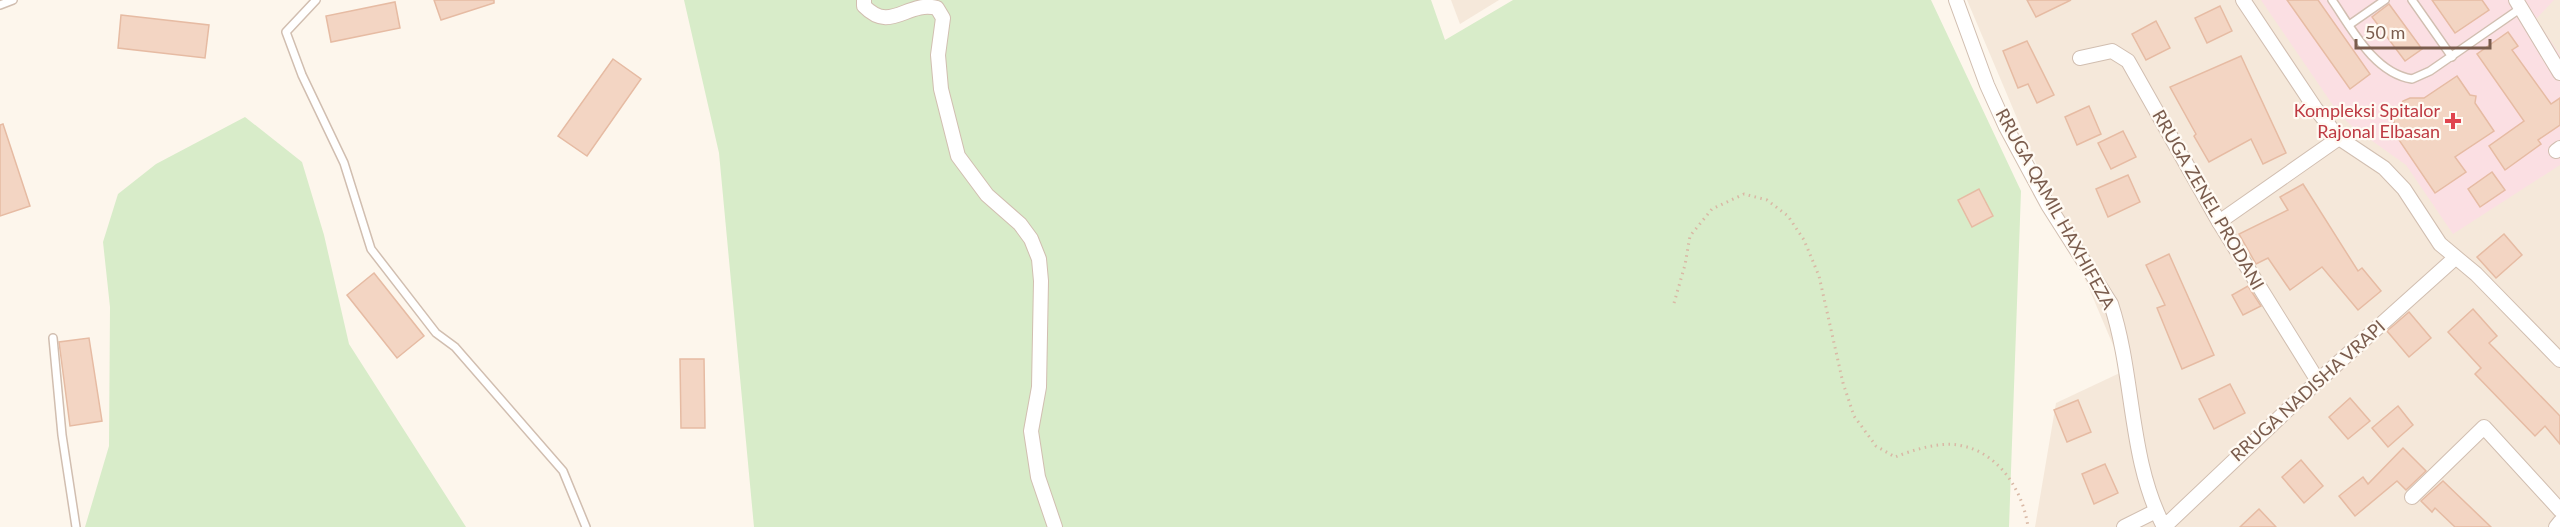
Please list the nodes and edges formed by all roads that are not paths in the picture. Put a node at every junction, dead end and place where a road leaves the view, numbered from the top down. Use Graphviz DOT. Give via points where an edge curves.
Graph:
graph roads {
  1 [pos="13,0"];
  2 [pos="316,0"];
  3 [pos="864,0"];
  4 [pos="1956,0"];
  5 [pos="2243,0"];
  6 [pos="2332,0"];
  7 [pos="2385,0"];
  8 [pos="2412,0"];
  9 [pos="2523,3"];
  10 [pos="0,5"];
  11 [pos="2349,25"];
  12 [pos="2451,57"];
  13 [pos="2080,58"];
  14 [pos="2560,74"];
  15 [pos="2339,138"];
  16 [pos="2219,222"];
  17 [pos="2455,258"];
  18 [pos="53,338"];
  19 [pos="2560,360"];
  20 [pos="2318,381"];
  21 [pos="2412,497"];
  22 [pos="2560,510"];
  23 [pos="2156,511"];
  24 [pos="2560,522"];
  25 [pos="76,527"];
  26 [pos="586,527"];
  27 [pos="1055,527"];
  28 [pos="2124,527"];
  29 [pos="2164,527"];
  30 [pos="2556,527"];
  1 -- 10 [label="lane"];
  2 -- 26 [label="lane" via="286,32 344,163 371,249 436,333 454,347 563,471"];
  3 -- 27 [label="street" via="864,6 874,16 887,18 927,5 938,8 943,18 938,55 940,88 958,156 987,195 1026,231 1039,259 1040,387 1031,431 1038,477"];
  4 -- 23 [label="street, RRUGA QAMIL HAXHIFEZA" via="2006,126 2048,205 2111,304 2143,476"];
  5 -- 15 [label="street"];
  6 -- 11 [label="lane"];
  7 -- 11 [label="lane"];
  8 -- 12 [label="lane"];
  9 -- 12 [label="lane"];
  9 -- 14 [label="street"];
  11 -- 12 [label="lane" via="2377,60 2391,73 2405,78 2430,71"];
  13 -- 16 [label="street, RRUGA ZENEL PRODANI" via="2112,51 2128,60"];
  15 -- 16 [label="street"];
  15 -- 17 [label="street" via="2393,177 2440,244"];
  16 -- 20 [label="street, RRUGA ZENEL PRODANI"];
  17 -- 19 [label="street" via="2476,274"];
  17 -- 20 [label="street, RRUGA NADISHA VRAPI"];
  18 -- 25 [label="lane"];
  20 -- 29 [label="street, RRUGA NADISHA VRAPI"];
  21 -- 22 [label="street" via="2484,427"];
  23 -- 28 [label="street"];
  23 -- 29 [label="street, RRUGA QAMIL HAXHIFEZA"];
  24 -- 30 [label="street"];
}
